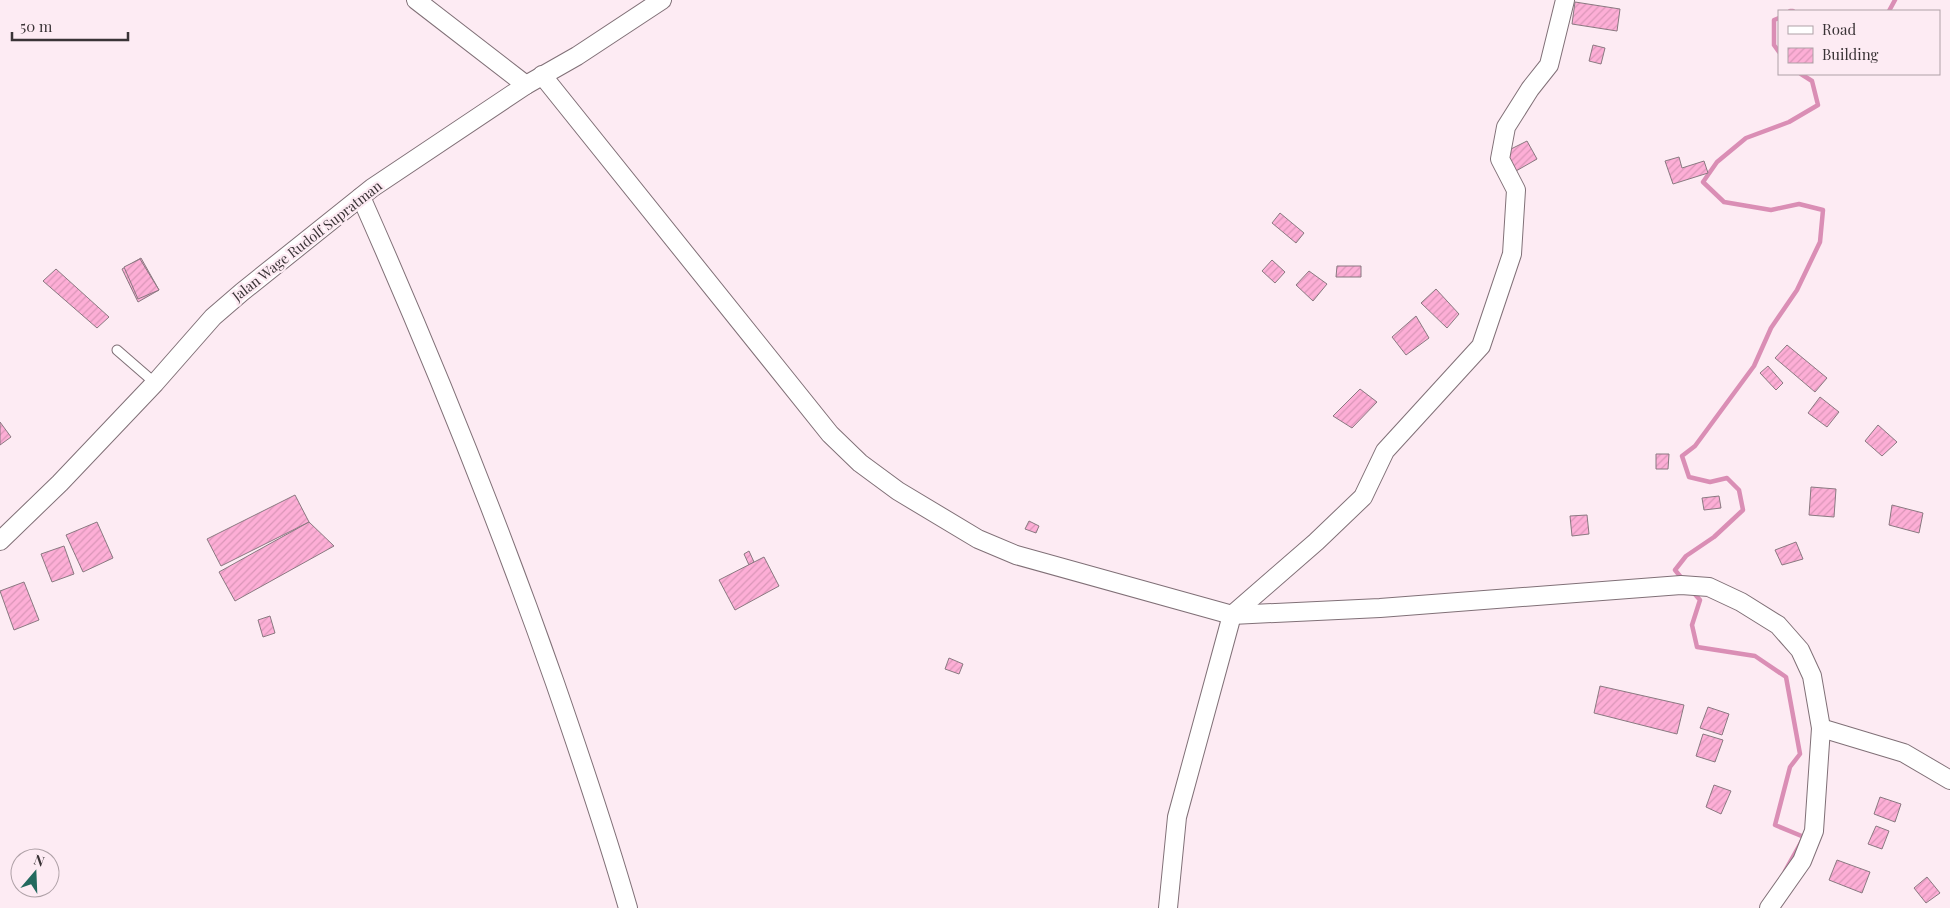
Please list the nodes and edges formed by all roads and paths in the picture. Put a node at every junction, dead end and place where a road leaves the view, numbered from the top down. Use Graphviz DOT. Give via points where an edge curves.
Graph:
graph roads {
  1 [pos="416,0"];
  2 [pos="662,0"];
  3 [pos="1565,0"];
  4 [pos="542,75"];
  5 [pos="526,84"];
  6 [pos="361,197"];
  7 [pos="116,350"];
  8 [pos="155,382"];
  9 [pos="0,541"];
  10 [pos="1232,615"];
  11 [pos="1821,728"];
  12 [pos="1950,780"];
  13 [pos="628,908"];
  14 [pos="1168,908"];
  15 [pos="1769,908"];
  1 -- 5 [label="street"];
  2 -- 4 [label="street, Jalan Wage Rudolf Supratman"];
  3 -- 10 [label="street" via="1549,65 1506,127 1500,159 1516,190 1512,254 1481,346 1386,451 1363,497"];
  4 -- 5 [label="street, Jalan Wage Rudolf Supratman"];
  4 -- 10 [label="street" via="830,434 860,463 939,517 1016,555"];
  5 -- 6 [label="street, Jalan Wage Rudolf Supratman"];
  6 -- 8 [label="street, Jalan Wage Rudolf Supratman" via="213,317"];
  6 -- 13 [label="street" via="410,309 517,576 606,830"];
  7 -- 8 [label="lane"];
  8 -- 9 [label="street, Jalan Wage Rudolf Supratman"];
  10 -- 11 [label="street" via="1380,608 1681,585 1709,588 1741,602 1778,625 1800,650 1812,676"];
  10 -- 14 [label="street" via="1177,817"];
  11 -- 12 [label="street" via="1886,746 1922,762"];
  11 -- 15 [label="street" via="1814,831 1802,861"];
}
